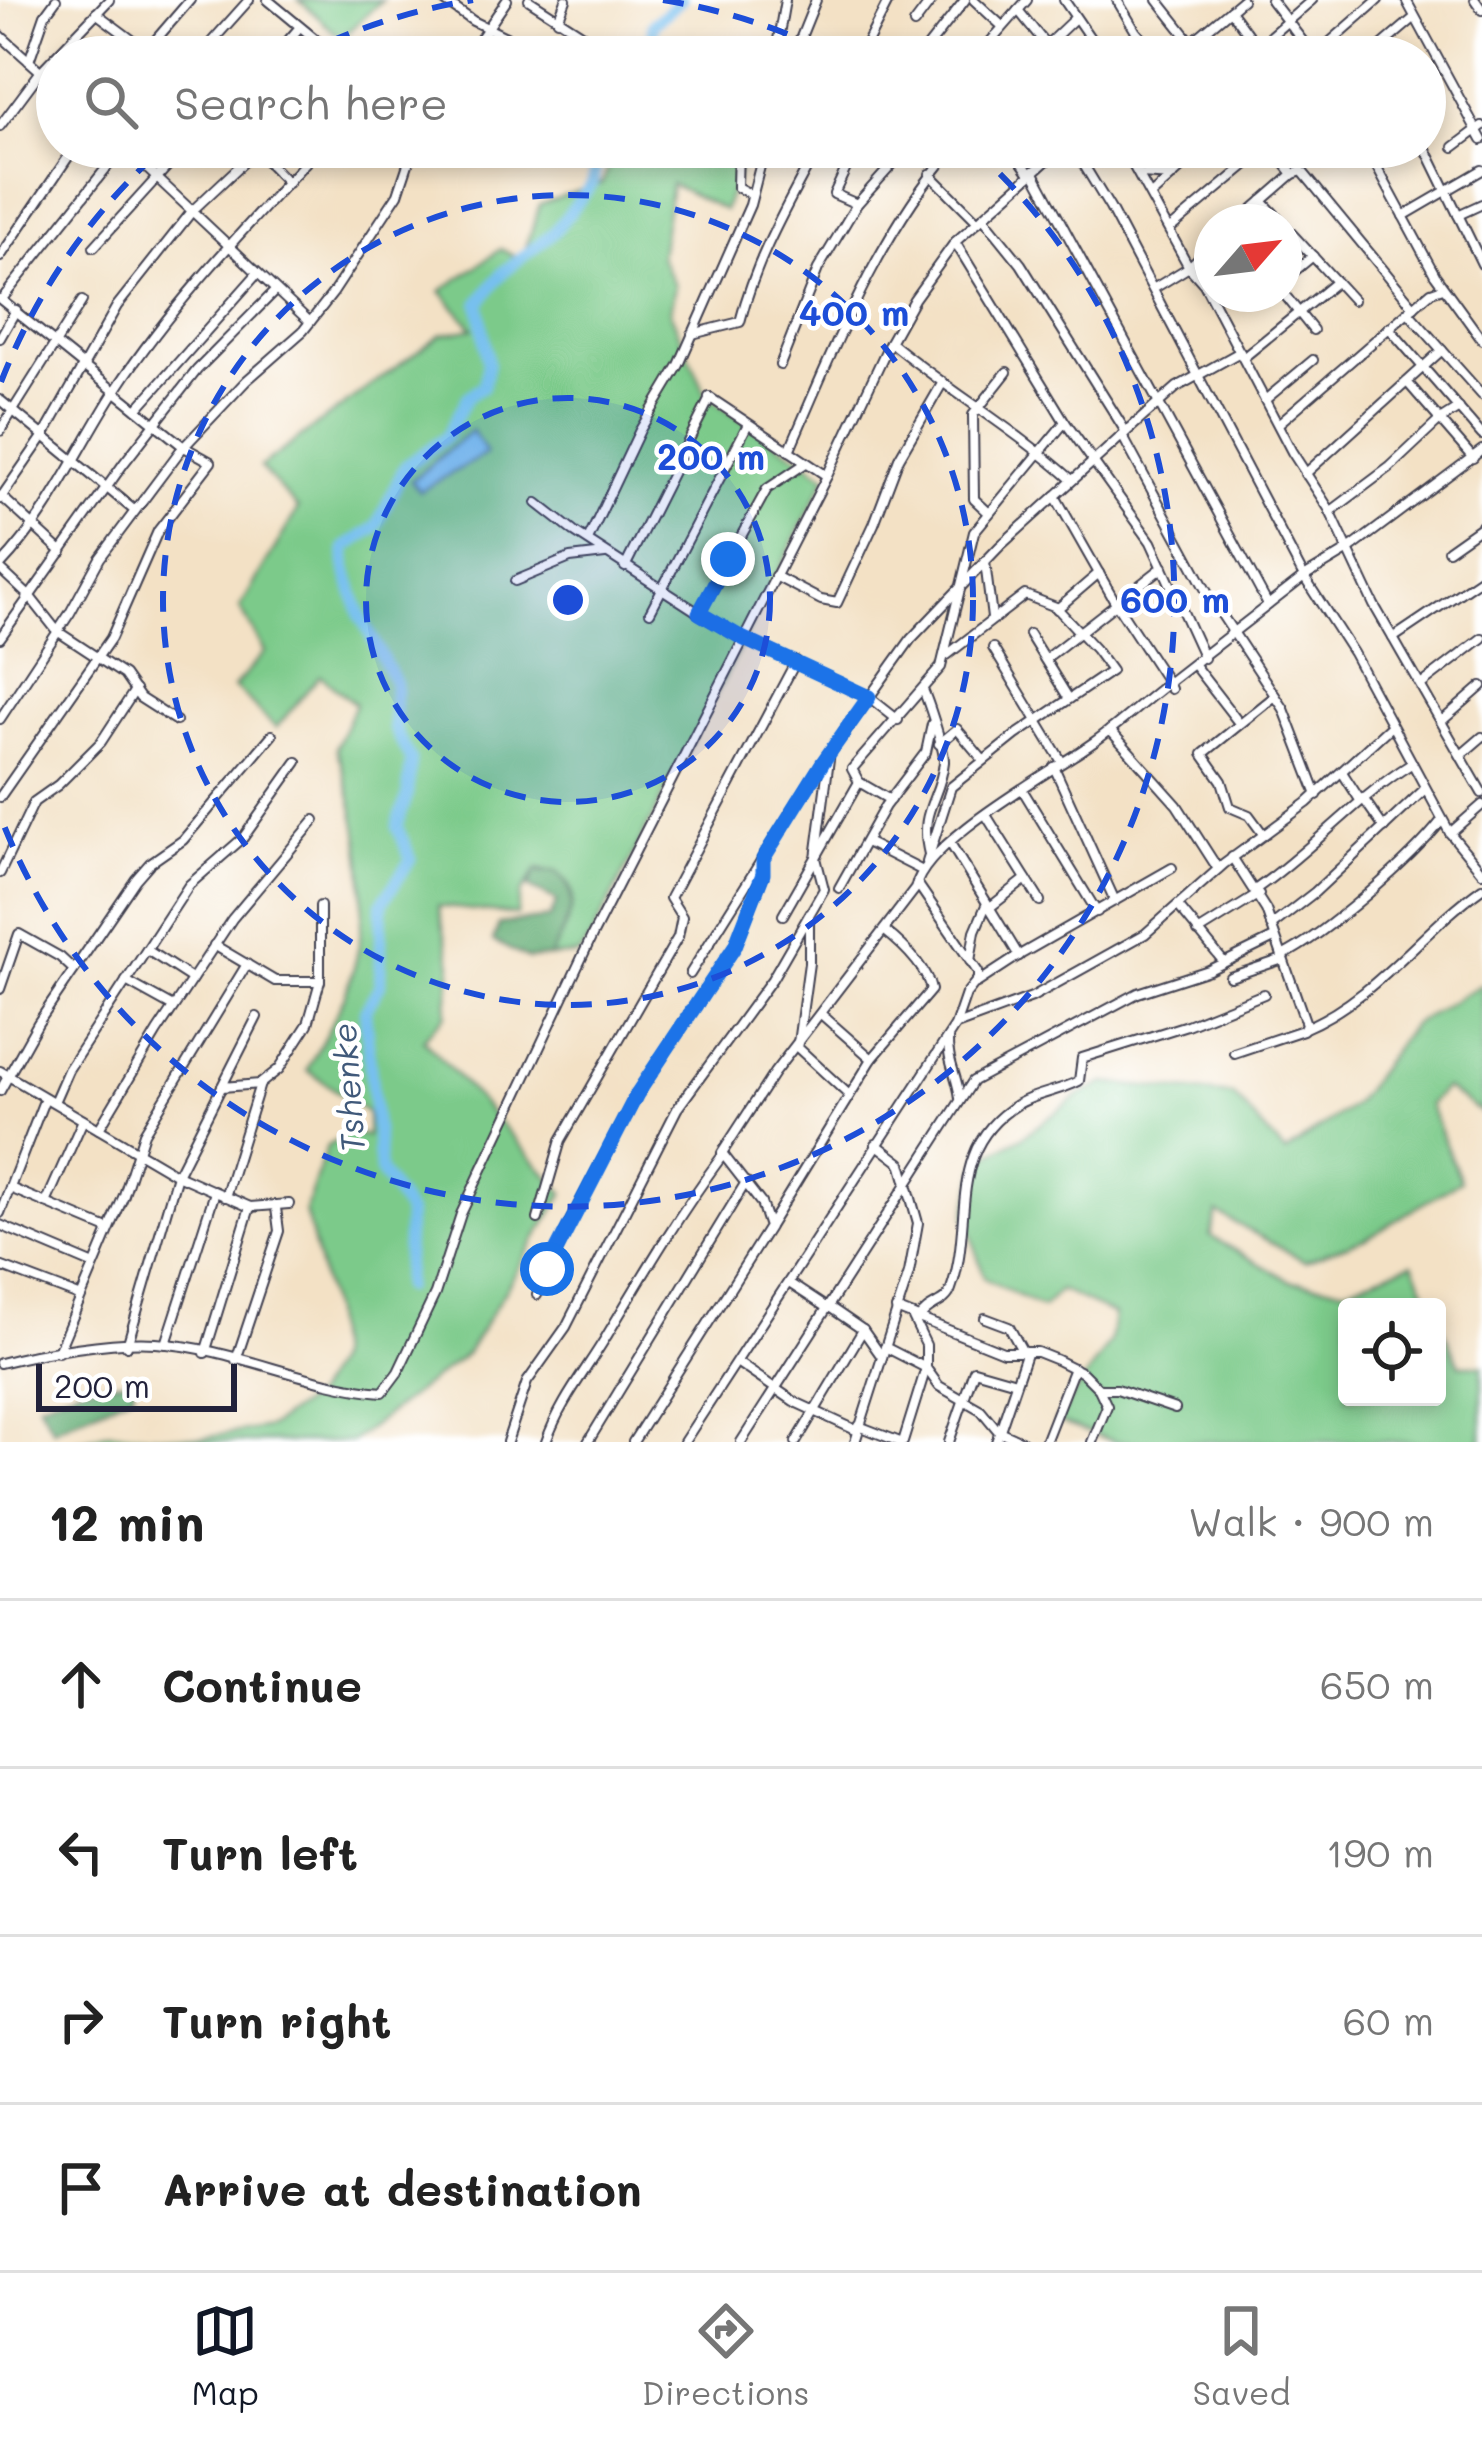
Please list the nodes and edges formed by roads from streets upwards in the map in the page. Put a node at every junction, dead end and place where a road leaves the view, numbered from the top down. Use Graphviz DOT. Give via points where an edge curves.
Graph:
graph roads {
  1 [pos="56,0"];
  2 [pos="109,0"];
  3 [pos="190,0"];
  4 [pos="249,0"];
  5 [pos="268,0"];
  6 [pos="443,0"];
  7 [pos="508,0"];
  8 [pos="529,0"];
  9 [pos="566,0"];
  10 [pos="785,0"];
  11 [pos="816,0"];
  12 [pos="889,0"];
  13 [pos="932,0"];
  14 [pos="1027,0"];
  15 [pos="1064,0"];
  16 [pos="1117,0"];
  17 [pos="1158,0"];
  18 [pos="1242,0"];
  19 [pos="1271,0"];
  20 [pos="1312,0"];
  21 [pos="1378,0"];
  22 [pos="1406,0"];
  23 [pos="1475,0"];
  24 [pos="978,2"];
  25 [pos="1018,10"];
  26 [pos="1230,10"];
  27 [pos="1482,10"];
  28 [pos="96,13"];
  29 [pos="1075,18"];
  30 [pos="1414,18"];
  31 [pos="558,20"];
  32 [pos="1282,21"];
  33 [pos="914,24"];
  34 [pos="1002,26"];
  35 [pos="299,28"];
  36 [pos="488,28"];
  37 [pos="0,35"];
  38 [pos="38,36"];
  39 [pos="74,36"];
  40 [pos="124,36"];
  41 [pos="163,36"];
  42 [pos="217,36"];
  43 [pos="292,36"];
  44 [pos="310,36"];
  45 [pos="482,36"];
  46 [pos="504,36"];
  47 [pos="585,36"];
  48 [pos="779,36"];
  49 [pos="801,36"];
  50 [pos="871,36"];
  51 [pos="942,36"];
  52 [pos="994,36"];
  53 [pos="1040,36"];
  54 [pos="1056,36"];
  55 [pos="1088,36"];
  56 [pos="1140,36"];
  57 [pos="1188,36"];
  58 [pos="1198,36"];
  59 [pos="1248,36"];
  60 [pos="1268,36"];
  61 [pos="1295,36"];
  62 [pos="1338,36"];
  63 [pos="1393,36"];
  64 [pos="1424,36"];
  65 [pos="36,41"];
  66 [pos="29,61"];
  67 [pos="36,67"];
  68 [pos="1446,73"];
  69 [pos="36,78"];
  70 [pos="0,127"];
  71 [pos="1480,132"];
  72 [pos="1454,146"];
  73 [pos="61,168"];
  74 [pos="106,168"];
  75 [pos="146,168"];
  76 [pos="163,168"];
  77 [pos="236,168"];
  78 [pos="274,168"];
  79 [pos="301,168"];
  80 [pos="407,168"];
  81 [pos="737,168"];
  82 [pos="759,168"];
  83 [pos="808,168"];
  84 [pos="846,168"];
  85 [pos="889,168"];
  86 [pos="935,168"];
  87 [pos="1029,168"];
  88 [pos="1037,168"];
  89 [pos="1085,168"];
  90 [pos="1135,168"];
  91 [pos="1183,168"];
  92 [pos="1244,168"];
  93 [pos="1288,168"];
  94 [pos="1377,168"];
  95 [pos="1435,168"];
  96 [pos="1482,170"];
  97 [pos="1032,172"];
  98 [pos="930,174"];
  99 [pos="1138,174"];
  100 [pos="1293,174"];
  101 [pos="155,176"];
  102 [pos="1174,176"];
  103 [pos="287,183"];
  104 [pos="1446,192"];
  105 [pos="752,195"];
  106 [pos="1151,195"];
  107 [pos="1262,201"];
  108 [pos="857,204"];
  109 [pos="1259,204"];
  110 [pos="1265,204"];
  111 [pos="1482,204"];
  112 [pos="193,211"];
  113 [pos="1457,215"];
  114 [pos="1402,216"];
  115 [pos="980,219"];
  116 [pos="1171,228"];
  117 [pos="956,242"];
  118 [pos="231,244"];
  119 [pos="1302,245"];
  120 [pos="94,247"];
  121 [pos="1312,256"];
  122 [pos="0,257"];
  123 [pos="1194,262"];
  124 [pos="1482,264"];
  125 [pos="1302,265"];
  126 [pos="1189,267"];
  127 [pos="256,275"];
  128 [pos="1336,282"];
  129 [pos="1439,288"];
  130 [pos="1153,289"];
  131 [pos="274,292"];
  132 [pos="1,299"];
  133 [pos="1353,300"];
  134 [pos="82,301"];
  135 [pos="16,310"];
  136 [pos="1411,310"];
  137 [pos="1302,311"];
  138 [pos="1301,312"];
  139 [pos="310,322"];
  140 [pos="1389,328"];
  141 [pos="1313,331"];
  142 [pos="692,334"];
  143 [pos="0,338"];
  144 [pos="1482,340"];
  145 [pos="57,341"];
  146 [pos="890,342"];
  147 [pos="1442,350"];
  148 [pos="1241,355"];
  149 [pos="1313,360"];
  150 [pos="84,363"];
  151 [pos="780,365"];
  152 [pos="1423,369"];
  153 [pos="1007,372"];
  154 [pos="1197,376"];
  155 [pos="943,382"];
  156 [pos="1407,382"];
  157 [pos="115,392"];
  158 [pos="1481,393"];
  159 [pos="0,400"];
  160 [pos="1265,400"];
  161 [pos="1160,402"];
  162 [pos="978,407"];
  163 [pos="1459,408"];
  164 [pos="15,409"];
  165 [pos="137,409"];
  166 [pos="1440,420"];
  167 [pos="157,422"];
  168 [pos="1065,422"];
  169 [pos="748,424"];
  170 [pos="1278,424"];
  171 [pos="0,431"];
  172 [pos="45,434"];
  173 [pos="1124,434"];
  174 [pos="1482,435"];
  175 [pos="184,447"];
  176 [pos="1482,450"];
  177 [pos="789,451"];
  178 [pos="1040,451"];
  179 [pos="1473,458"];
  180 [pos="1093,461"];
  181 [pos="76,463"];
  182 [pos="806,463"];
  183 [pos="1305,474"];
  184 [pos="827,476"];
  185 [pos="1072,480"];
  186 [pos="106,488"];
  187 [pos="1055,496"];
  188 [pos="1,497"];
  189 [pos="537,503"];
  190 [pos="135,511"];
  191 [pos="1330,512"];
  192 [pos="988,513"];
  193 [pos="33,526"];
  194 [pos="1482,526"];
  195 [pos="588,541"];
  196 [pos="1347,550"];
  197 [pos="1448,550"];
  198 [pos="62,552"];
  199 [pos="607,554"];
  200 [pos="985,562"];
  201 [pos="1162,566"];
  202 [pos="625,567"];
  203 [pos="0,568"];
  204 [pos="1099,573"];
  205 [pos="776,576"];
  206 [pos="1304,577"];
  207 [pos="1482,578"];
  208 [pos="515,581"];
  209 [pos="959,586"];
  210 [pos="663,591"];
  211 [pos="31,598"];
  212 [pos="1115,602"];
  213 [pos="1268,605"];
  214 [pos="1057,608"];
  215 [pos="650,612"];
  216 [pos="699,613"];
  217 [pos="992,618"];
  218 [pos="57,631"];
  219 [pos="1081,632"];
  220 [pos="1029,634"];
  221 [pos="1234,635"];
  222 [pos="0,638"];
  223 [pos="742,638"];
  224 [pos="1394,638"];
  225 [pos="1482,638"];
  226 [pos="993,648"];
  227 [pos="945,656"];
  228 [pos="1204,658"];
  229 [pos="1045,659"];
  230 [pos="95,660"];
  231 [pos="796,662"];
  232 [pos="1194,665"];
  233 [pos="1422,684"];
  234 [pos="1170,686"];
  235 [pos="135,689"];
  236 [pos="923,689"];
  237 [pos="1480,693"];
  238 [pos="1275,696"];
  239 [pos="869,697"];
  240 [pos="1069,699"];
  241 [pos="1,716"];
  242 [pos="1038,719"];
  243 [pos="898,720"];
  244 [pos="1443,720"];
  245 [pos="176,721"];
  246 [pos="932,724"];
  247 [pos="1239,724"];
  248 [pos="1390,727"];
  249 [pos="1110,730"];
  250 [pos="272,735"];
  251 [pos="1482,737"];
  252 [pos="838,740"];
  253 [pos="939,744"];
  254 [pos="1461,755"];
  255 [pos="983,760"];
  256 [pos="297,762"];
  257 [pos="1412,764"];
  258 [pos="1058,765"];
  259 [pos="1342,772"];
  260 [pos="859,782"];
  261 [pos="1481,787"];
  262 [pos="1022,789"];
  263 [pos="1425,789"];
  264 [pos="1317,795"];
  265 [pos="0,797"];
  266 [pos="890,800"];
  267 [pos="1362,800"];
  268 [pos="1482,806"];
  269 [pos="986,815"];
  270 [pos="315,820"];
  271 [pos="1442,820"];
  272 [pos="1384,828"];
  273 [pos="1450,833"];
  274 [pos="1263,834"];
  275 [pos="0,841"];
  276 [pos="866,842"];
  277 [pos="950,843"];
  278 [pos="10,853"];
  279 [pos="1232,857"];
  280 [pos="815,858"];
  281 [pos="763,859"];
  282 [pos="926,862"];
  283 [pos="1172,868"];
  284 [pos="1218,869"];
  285 [pos="1482,872"];
  286 [pos="0,873"];
  287 [pos="1026,879"];
  288 [pos="916,881"];
  289 [pos="839,888"];
  290 [pos="1482,888"];
  291 [pos="1257,892"];
  292 [pos="1040,901"];
  293 [pos="1114,901"];
  294 [pos="988,905"];
  295 [pos="320,906"];
  296 [pos="1179,907"];
  297 [pos="1097,912"];
  298 [pos="809,914"];
  299 [pos="783,915"];
  300 [pos="1271,926"];
  301 [pos="884,930"];
  302 [pos="1198,932"];
  303 [pos="1274,938"];
  304 [pos="214,945"];
  305 [pos="147,950"];
  306 [pos="1019,956"];
  307 [pos="1282,958"];
  308 [pos="1223,962"];
  309 [pos="970,963"];
  310 [pos="248,964"];
  311 [pos="74,970"];
  312 [pos="690,974"];
  313 [pos="1230,977"];
  314 [pos="192,979"];
  315 [pos="126,981"];
  316 [pos="320,981"];
  317 [pos="976,984"];
  318 [pos="0,989"];
  319 [pos="1264,994"];
  320 [pos="173,1007"];
  321 [pos="821,1013"];
  322 [pos="257,1017"];
  323 [pos="955,1026"];
  324 [pos="1304,1028"];
  325 [pos="948,1036"];
  326 [pos="797,1045"];
  327 [pos="1234,1053"];
  328 [pos="872,1059"];
  329 [pos="4,1073"];
  330 [pos="260,1084"];
  331 [pos="221,1087"];
  332 [pos="0,1090"];
  333 [pos="848,1095"];
  334 [pos="960,1099"];
  335 [pos="50,1100"];
  336 [pos="83,1120"];
  337 [pos="99,1129"];
  338 [pos="876,1144"];
  339 [pos="139,1150"];
  340 [pos="722,1156"];
  341 [pos="0,1168"];
  342 [pos="177,1175"];
  343 [pos="14,1176"];
  344 [pos="908,1179"];
  345 [pos="746,1182"];
  346 [pos="10,1188"];
  347 [pos="220,1195"];
  348 [pos="46,1203"];
  349 [pos="289,1204"];
  350 [pos="250,1207"];
  351 [pos="276,1208"];
  352 [pos="0,1213"];
  353 [pos="538,1219"];
  354 [pos="0,1226"];
  355 [pos="769,1227"];
  356 [pos="108,1229"];
  357 [pos="92,1264"];
  358 [pos="0,1266"];
  359 [pos="789,1283"];
  360 [pos="537,1295"];
  361 [pos="79,1296"];
  362 [pos="827,1307"];
  363 [pos="896,1309"];
  364 [pos="916,1318"];
  365 [pos="985,1318"];
  366 [pos="863,1330"];
  367 [pos="166,1344"];
  368 [pos="127,1346"];
  369 [pos="884,1350"];
  370 [pos="58,1352"];
  371 [pos="205,1353"];
  372 [pos="1025,1354"];
  373 [pos="236,1360"];
  374 [pos="0,1363"];
  375 [pos="738,1363"];
  376 [pos="926,1368"];
  377 [pos="1074,1368"];
  378 [pos="1016,1382"];
  379 [pos="776,1388"];
  380 [pos="1099,1389"];
  381 [pos="964,1401"];
  382 [pos="1175,1408"];
  383 [pos="813,1412"];
  384 [pos="858,1428"];
  385 [pos="999,1436"];
  386 [pos="547,1438"];
  387 [pos="508,1442"];
  388 [pos="557,1442"];
  389 [pos="588,1442"];
  390 [pos="633,1442"];
  391 [pos="684,1442"];
  392 [pos="741,1442"];
  393 [pos="796,1442"];
  394 [pos="854,1442"];
  395 [pos="902,1442"];
  396 [pos="950,1442"];
  397 [pos="1023,1442"];
  398 [pos="1045,1442"];
  399 [pos="1093,1442"];
  1 -- 38 [label="street"];
  2 -- 28 [label="street"];
  3 -- 41 [label="street"];
  4 -- 42 [label="street"];
  5 -- 35 [label="street"];
  6 -- 36 [label="street"];
  7 -- 36 [label="street"];
  8 -- 31 [label="street"];
  9 -- 31 [label="street"];
  10 -- 48 [label="street"];
  11 -- 49 [label="street"];
  12 -- 50 [label="street"];
  13 -- 33 [label="street"];
  14 -- 25 [label="street"];
  15 -- 29 [label="street"];
  16 -- 56 [label="street"];
  17 -- 57 [label="street"];
  18 -- 26 [label="street"];
  19 -- 32 [label="street"];
  20 -- 32 [label="street"];
  21 -- 62 [label="street"];
  22 -- 30 [label="street"];
  23 -- 27 [label="street"];
  24 -- 34 [label="street"];
  24 -- 51 [label="street"];
  25 -- 34 [label="street"];
  25 -- 53 [label="street"];
  26 -- 58 [label="street"];
  26 -- 59 [label="street"];
  28 -- 39 [label="street"];
  28 -- 40 [label="street"];
  29 -- 54 [label="street"];
  29 -- 55 [label="street"];
  30 -- 63 [label="street"];
  30 -- 64 [label="street"];
  31 -- 47 [label="street"];
  32 -- 60 [label="street"];
  32 -- 61 [label="street"];
  34 -- 52 [label="street"];
  35 -- 43 [label="street"];
  35 -- 44 [label="street"];
  36 -- 45 [label="street"];
  36 -- 46 [label="street"];
  37 -- 66 [label="street"];
  65 -- 66 [label="street"];
  66 -- 67 [label="street"];
  68 -- 71 [label="street"];
  69 -- 70 [label="street"];
  71 -- 72 [label="street"];
  73 -- 122 [label="street"];
  74 -- 132 [label="street"];
  75 -- 101 [label="street"];
  76 -- 101 [label="street"];
  77 -- 112 [label="street"];
  78 -- 103 [label="street"];
  79 -- 103 [label="street"];
  80 -- 139 [label="street" via="375,231"];
  81 -- 105 [label="street" via="737,187"];
  82 -- 105 [label="street"];
  83 -- 142 [label="street" via="773,229 740,322"];
  84 -- 108 [label="street" via="834,194"];
  85 -- 108 [label="street"];
  86 -- 98 [label="street"];
  87 -- 97 [label="street"];
  88 -- 97 [label="street"];
  89 -- 130 [label="street"];
  90 -- 99 [label="street"];
  91 -- 102 [label="street"];
  92 -- 116 [label="street"];
  93 -- 100 [label="street"];
  94 -- 114 [label="street"];
  95 -- 104 [label="street"];
  96 -- 104 [label="street"];
  97 -- 115 [label="street"];
  97 -- 161 [label="street"];
  98 -- 115 [label="street"];
  98 -- 177 [label="street" via="869,272"];
  99 -- 102 [label="street"];
  99 -- 106 [label="street"];
  100 -- 107 [label="street"];
  100 -- 136 [label="street" via="1302,171"];
  101 -- 112 [label="street"];
  101 -- 120 [label="street"];
  102 -- 106 [label="street"];
  103 -- 118 [label="street"];
  104 -- 113 [label="street"];
  104 -- 114 [label="street"];
  105 -- 142 [label="street"];
  106 -- 116 [label="street"];
  107 -- 109 [label="street"];
  107 -- 110 [label="street"];
  108 -- 151 [label="street" via="818,269"];
  111 -- 113 [label="street"];
  112 -- 118 [label="street"];
  112 -- 150 [label="street" via="117,306"];
  113 -- 124 [label="street"];
  114 -- 129 [label="street"];
  115 -- 117 [label="street"];
  115 -- 173 [label="street" via="1033,283"];
  116 -- 126 [label="street"];
  117 -- 146 [label="street"];
  117 -- 168 [label="street"];
  118 -- 127 [label="street"];
  118 -- 157 [label="street"];
  119 -- 121 [label="street"];
  121 -- 125 [label="street"];
  121 -- 128 [label="street"];
  123 -- 126 [label="street"];
  126 -- 130 [label="street"];
  126 -- 148 [label="street"];
  127 -- 131 [label="street"];
  127 -- 165 [label="street"];
  128 -- 133 [label="street"];
  128 -- 137 [label="street"];
  129 -- 136 [label="street"];
  129 -- 144 [label="street"];
  130 -- 154 [label="street"];
  131 -- 139 [label="street"];
  131 -- 167 [label="street"];
  132 -- 135 [label="street"];
  134 -- 145 [label="street"];
  135 -- 143 [label="street"];
  135 -- 145 [label="street"];
  136 -- 140 [label="street"];
  136 -- 147 [label="street"];
  138 -- 141 [label="street"];
  138 -- 148 [label="street"];
  139 -- 175 [label="street"];
  140 -- 152 [label="street"];
  140 -- 170 [label="street"];
  142 -- 195 [label="street"];
  145 -- 150 [label="street"];
  145 -- 164 [label="street"];
  146 -- 155 [label="street"];
  146 -- 184 [label="street"];
  147 -- 152 [label="street"];
  147 -- 158 [label="street"];
  148 -- 154 [label="street"];
  148 -- 160 [label="street"];
  149 -- 160 [label="street"];
  150 -- 157 [label="street"];
  150 -- 172 [label="street"];
  152 -- 156 [label="street"];
  152 -- 163 [label="street"];
  153 -- 162 [label="street"];
  154 -- 161 [label="street"];
  154 -- 206 [label="street"];
  155 -- 162 [label="street"];
  155 -- 205 [label="street" via="899,458 837,602"];
  156 -- 166 [label="street"];
  156 -- 183 [label="street"];
  157 -- 165 [label="street"];
  157 -- 181 [label="street"];
  159 -- 164 [label="street"];
  160 -- 170 [label="street"];
  161 -- 173 [label="street"];
  161 -- 213 [label="street"];
  162 -- 178 [label="street"];
  162 -- 192 [label="street" via="974,499"];
  163 -- 166 [label="street"];
  163 -- 174 [label="street"];
  164 -- 171 [label="street"];
  164 -- 172 [label="street"];
  165 -- 167 [label="street"];
  166 -- 179 [label="street"];
  166 -- 191 [label="street"];
  167 -- 175 [label="street"];
  167 -- 186 [label="street"];
  168 -- 178 [label="street"];
  168 -- 180 [label="street"];
  169 -- 177 [label="street"];
  169 -- 202 [label="street" via="709,397"];
  169 -- 210 [label="street"];
  170 -- 183 [label="street"];
  172 -- 181 [label="street"];
  172 -- 188 [label="street"];
  173 -- 180 [label="street"];
  173 -- 221 [label="street"];
  175 -- 190 [label="street"];
  175 -- 230 [label="street" via="211,462 158,531"];
  176 -- 179 [label="street"];
  177 -- 182 [label="street"];
  178 -- 185 [label="street"];
  178 -- 192 [label="street"];
  179 -- 196 [label="street"];
  180 -- 185 [label="street"];
  180 -- 201 [label="street"];
  181 -- 186 [label="street"];
  181 -- 193 [label="street"];
  182 -- 184 [label="street"];
  182 -- 216 [label="street" via="766,489"];
  183 -- 191 [label="street"];
  184 -- 205 [label="street"];
  185 -- 187 [label="street"];
  186 -- 190 [label="street"];
  186 -- 198 [label="street"];
  187 -- 200 [label="street"];
  187 -- 204 [label="street"];
  188 -- 193 [label="street"];
  189 -- 195 [label="street"];
  190 -- 218 [label="street"];
  191 -- 196 [label="street"];
  192 -- 209 [label="street"];
  193 -- 198 [label="street"];
  193 -- 203 [label="street"];
  194 -- 197 [label="street"];
  195 -- 199 [label="street"];
  196 -- 206 [label="street"];
  196 -- 224 [label="street"];
  198 -- 211 [label="street"];
  199 -- 202 [label="street"];
  199 -- 208 [label="street" via="570,558"];
  200 -- 209 [label="street"];
  200 -- 217 [label="street"];
  201 -- 212 [label="street"];
  201 -- 228 [label="street"];
  202 -- 210 [label="street"];
  203 -- 211 [label="street"];
  204 -- 212 [label="street"];
  204 -- 214 [label="street"];
  205 -- 223 [label="street"];
  206 -- 213 [label="street"];
  206 -- 248 [label="street"];
  207 -- 224 [label="street"];
  209 -- 227 [label="street"];
  209 -- 239 [label="street"];
  210 -- 215 [label="street"];
  210 -- 216 [label="street"];
  211 -- 218 [label="street"];
  211 -- 222 [label="street"];
  212 -- 219 [label="street"];
  212 -- 234 [label="street"];
  213 -- 221 [label="street"];
  214 -- 217 [label="street" via="1024,595"];
  214 -- 219 [label="street"];
  216 -- 223 [label="street"];
  217 -- 227 [label="street"];
  218 -- 230 [label="street"];
  218 -- 241 [label="street"];
  219 -- 229 [label="street"];
  219 -- 240 [label="street" via="1111,671"];
  220 -- 229 [label="street"];
  221 -- 228 [label="street"];
  221 -- 238 [label="street"];
  223 -- 231 [label="street"];
  223 -- 373 [label="street" via="501,1128 398,1372 383,1392"];
  224 -- 233 [label="street"];
  225 -- 233 [label="street"];
  226 -- 242 [label="street"];
  227 -- 236 [label="street"];
  228 -- 232 [label="street"];
  229 -- 240 [label="street"];
  230 -- 235 [label="street"];
  230 -- 265 [label="street"];
  231 -- 239 [label="street"];
  231 -- 353 [label="street" via="670,898 682,917 678,937 561,1139"];
  232 -- 234 [label="street"];
  232 -- 247 [label="street"];
  233 -- 244 [label="street"];
  234 -- 249 [label="street"];
  235 -- 245 [label="street"];
  235 -- 278 [label="street" via="100,742 34,802"];
  236 -- 243 [label="street"];
  236 -- 246 [label="street"];
  237 -- 244 [label="street"];
  238 -- 247 [label="street"];
  238 -- 264 [label="street"];
  239 -- 243 [label="street"];
  239 -- 252 [label="street"];
  240 -- 242 [label="street"];
  242 -- 255 [label="street"];
  242 -- 258 [label="street"];
  243 -- 260 [label="street" via="852,769"];
  244 -- 254 [label="street"];
  246 -- 253 [label="street"];
  246 -- 266 [label="street" via="926,752"];
  247 -- 274 [label="street" via="1203,756 1230,807"];
  248 -- 257 [label="street"];
  248 -- 259 [label="street"];
  249 -- 258 [label="street"];
  249 -- 284 [label="street" via="1178,805"];
  250 -- 311 [label="street" via="183,840 136,879"];
  251 -- 254 [label="street"];
  252 -- 280 [label="street"];
  252 -- 281 [label="street"];
  253 -- 255 [label="street" via="957,729"];
  253 -- 282 [label="street" via="944,764 926,813"];
  254 -- 261 [label="street"];
  255 -- 282 [label="street" via="951,787"];
  256 -- 305 [label="street" via="243,838 189,885"];
  257 -- 263 [label="street"];
  257 -- 267 [label="street"];
  258 -- 262 [label="street"];
  258 -- 293 [label="street"];
  259 -- 264 [label="street"];
  259 -- 267 [label="street"];
  260 -- 266 [label="street"];
  260 -- 280 [label="street"];
  262 -- 269 [label="street"];
  262 -- 297 [label="street"];
  263 -- 271 [label="street"];
  263 -- 272 [label="street"];
  264 -- 274 [label="street"];
  266 -- 276 [label="street"];
  267 -- 272 [label="street"];
  267 -- 291 [label="street"];
  268 -- 273 [label="street"];
  269 -- 277 [label="street"];
  269 -- 287 [label="street"];
  270 -- 304 [label="street"];
  271 -- 273 [label="street"];
  271 -- 307 [label="street"];
  272 -- 300 [label="street"];
  273 -- 285 [label="street"];
  274 -- 279 [label="street"];
  275 -- 278 [label="street"];
  276 -- 282 [label="street"];
  276 -- 289 [label="street"];
  277 -- 282 [label="street"];
  277 -- 294 [label="street"];
  278 -- 286 [label="street"];
  279 -- 284 [label="street"];
  279 -- 291 [label="street"];
  280 -- 298 [label="street" via="824,889"];
  280 -- 299 [label="street"];
  281 -- 312 [label="street"];
  281 -- 360 [label="street" via="735,946 637,1094"];
  282 -- 288 [label="street"];
  283 -- 293 [label="street"];
  284 -- 296 [label="street"];
  287 -- 292 [label="street"];
  287 -- 294 [label="street"];
  288 -- 301 [label="street"];
  288 -- 309 [label="street"];
  290 -- 324 [label="street" via="1389,972"];
  291 -- 300 [label="street"];
  291 -- 302 [label="street"];
  293 -- 297 [label="street"];
  294 -- 306 [label="street"];
  294 -- 309 [label="street"];
  295 -- 316 [label="street"];
  296 -- 302 [label="street"];
  296 -- 323 [label="street" via="1032,997"];
  297 -- 306 [label="street"];
  298 -- 326 [label="street"];
  298 -- 387 [label="street" via="772,979 676,1109 566,1328 527,1382"];
  300 -- 303 [label="street"];
  301 -- 321 [label="street"];
  301 -- 328 [label="street" via="931,988"];
  302 -- 308 [label="street"];
  303 -- 307 [label="street"];
  303 -- 308 [label="street"];
  304 -- 310 [label="street"];
  304 -- 314 [label="street"];
  305 -- 314 [label="street"];
  305 -- 315 [label="street"];
  306 -- 317 [label="street"];
  307 -- 313 [label="street"];
  307 -- 324 [label="street"];
  308 -- 334 [label="street" via="1076,1024 978,1076"];
  309 -- 317 [label="street"];
  310 -- 316 [label="street" via="275,981"];
  310 -- 339 [label="street"];
  311 -- 318 [label="street" via="19,934"];
  311 -- 329 [label="street"];
  314 -- 320 [label="street"];
  315 -- 320 [label="street"];
  315 -- 335 [label="street"];
  316 -- 330 [label="street" via="299,1042"];
  317 -- 323 [label="street"];
  319 -- 364 [label="street" via="1082,1058 1079,1081 1028,1099 992,1125 964,1181 950,1292"];
  320 -- 337 [label="street"];
  321 -- 326 [label="street"];
  321 -- 328 [label="street"];
  322 -- 331 [label="street"];
  323 -- 325 [label="street"];
  324 -- 327 [label="street"];
  325 -- 334 [label="street"];
  325 -- 338 [label="street"];
  326 -- 333 [label="street"];
  326 -- 340 [label="street"];
  328 -- 333 [label="street"];
  329 -- 332 [label="street"];
  329 -- 335 [label="street"];
  330 -- 331 [label="street"];
  330 -- 347 [label="street"];
  331 -- 342 [label="street"];
  333 -- 355 [label="street"];
  334 -- 344 [label="street"];
  335 -- 336 [label="street"];
  335 -- 343 [label="street"];
  336 -- 337 [label="street"];
  336 -- 348 [label="street"];
  337 -- 339 [label="street"];
  338 -- 344 [label="street" via="897,1158"];
  338 -- 359 [label="street"];
  339 -- 342 [label="street"];
  339 -- 356 [label="street"];
  340 -- 345 [label="street"];
  340 -- 386 [label="street" via="580,1372"];
  341 -- 343 [label="street"];
  342 -- 347 [label="street"];
  342 -- 368 [label="street"];
  343 -- 346 [label="street"];
  344 -- 362 [label="street"];
  344 -- 363 [label="street" via="918,1223"];
  345 -- 355 [label="street"];
  345 -- 389 [label="street"];
  346 -- 348 [label="street"];
  346 -- 352 [label="street"];
  347 -- 350 [label="street"];
  347 -- 367 [label="street"];
  348 -- 356 [label="street"];
  349 -- 351 [label="street"];
  350 -- 351 [label="street"];
  350 -- 371 [label="street"];
  351 -- 373 [label="street" via="279,1232"];
  354 -- 357 [label="street"];
  355 -- 390 [label="street"];
  356 -- 357 [label="street"];
  357 -- 361 [label="street"];
  358 -- 361 [label="street"];
  359 -- 362 [label="street"];
  359 -- 375 [label="street"];
  361 -- 370 [label="street"];
  362 -- 366 [label="street"];
  362 -- 379 [label="street"];
  363 -- 364 [label="street"];
  363 -- 369 [label="street"];
  364 -- 372 [label="street"];
  364 -- 376 [label="street"];
  365 -- 372 [label="street" via="1009,1328"];
  366 -- 369 [label="street"];
  366 -- 383 [label="street"];
  367 -- 368 [label="street"];
  367 -- 371 [label="street"];
  368 -- 370 [label="street"];
  369 -- 376 [label="street"];
  369 -- 384 [label="street"];
  370 -- 374 [label="street"];
  371 -- 373 [label="street"];
  372 -- 377 [label="street"];
  372 -- 378 [label="street"];
  375 -- 379 [label="street"];
  375 -- 391 [label="street"];
  376 -- 381 [label="street"];
  376 -- 395 [label="street"];
  377 -- 380 [label="street"];
  377 -- 398 [label="street"];
  378 -- 381 [label="street" via="976,1369"];
  378 -- 385 [label="street"];
  379 -- 383 [label="street"];
  379 -- 392 [label="street"];
  380 -- 382 [label="street"];
  380 -- 399 [label="street" via="1108,1408"];
  381 -- 385 [label="street"];
  381 -- 396 [label="street"];
  383 -- 384 [label="street"];
  383 -- 393 [label="street"];
  384 -- 394 [label="street"];
  384 -- 395 [label="street"];
  385 -- 397 [label="street"];
  386 -- 388 [label="street"];
}
